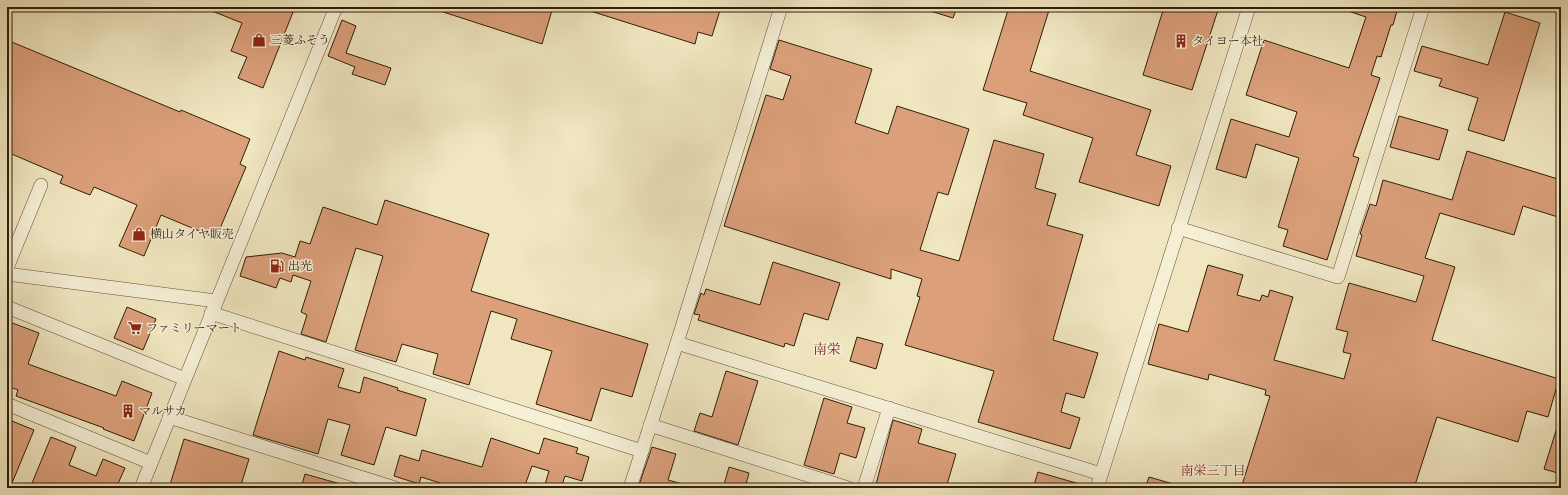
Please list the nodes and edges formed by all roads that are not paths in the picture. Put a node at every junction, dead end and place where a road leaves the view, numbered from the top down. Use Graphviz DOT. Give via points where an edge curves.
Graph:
graph roads {
  1 [pos="336,7"];
  2 [pos="781,7"];
  3 [pos="1249,7"];
  4 [pos="1423,7"];
  5 [pos="41,185"];
  6 [pos="1178,228"];
  7 [pos="7,268"];
  8 [pos="7,274"];
  9 [pos="7,307"];
  10 [pos="214,307"];
  11 [pos="677,343"];
  12 [pos="185,378"];
  13 [pos="7,404"];
  14 [pos="889,408"];
  15 [pos="169,417"];
  16 [pos="650,425"];
  17 [pos="642,451"];
  18 [pos="151,463"];
  19 [pos="1102,474"];
  20 [pos="141,488"];
  21 [pos="395,488"];
  22 [pos="630,488"];
  23 [pos="848,488"];
  24 [pos="864,488"];
  25 [pos="1097,488"];
  1 -- 10 [label="street"];
  2 -- 11 [label="street"];
  3 -- 6 [label="street"];
  4 -- 6 [label="street" via="1338,277"];
  5 -- 7 [label="street"];
  6 -- 19 [label="street"];
  8 -- 10 [label="street"];
  9 -- 12 [label="street"];
  10 -- 12 [label="street"];
  10 -- 17 [label="street"];
  11 -- 14 [label="street"];
  11 -- 16 [label="street"];
  12 -- 15 [label="street"];
  13 -- 18 [label="street"];
  14 -- 19 [label="street"];
  14 -- 24 [label="street"];
  15 -- 18 [label="street"];
  15 -- 21 [label="street"];
  16 -- 17 [label="street"];
  16 -- 23 [label="street"];
  17 -- 22 [label="street"];
  18 -- 20 [label="street"];
  19 -- 25 [label="street"];
}
